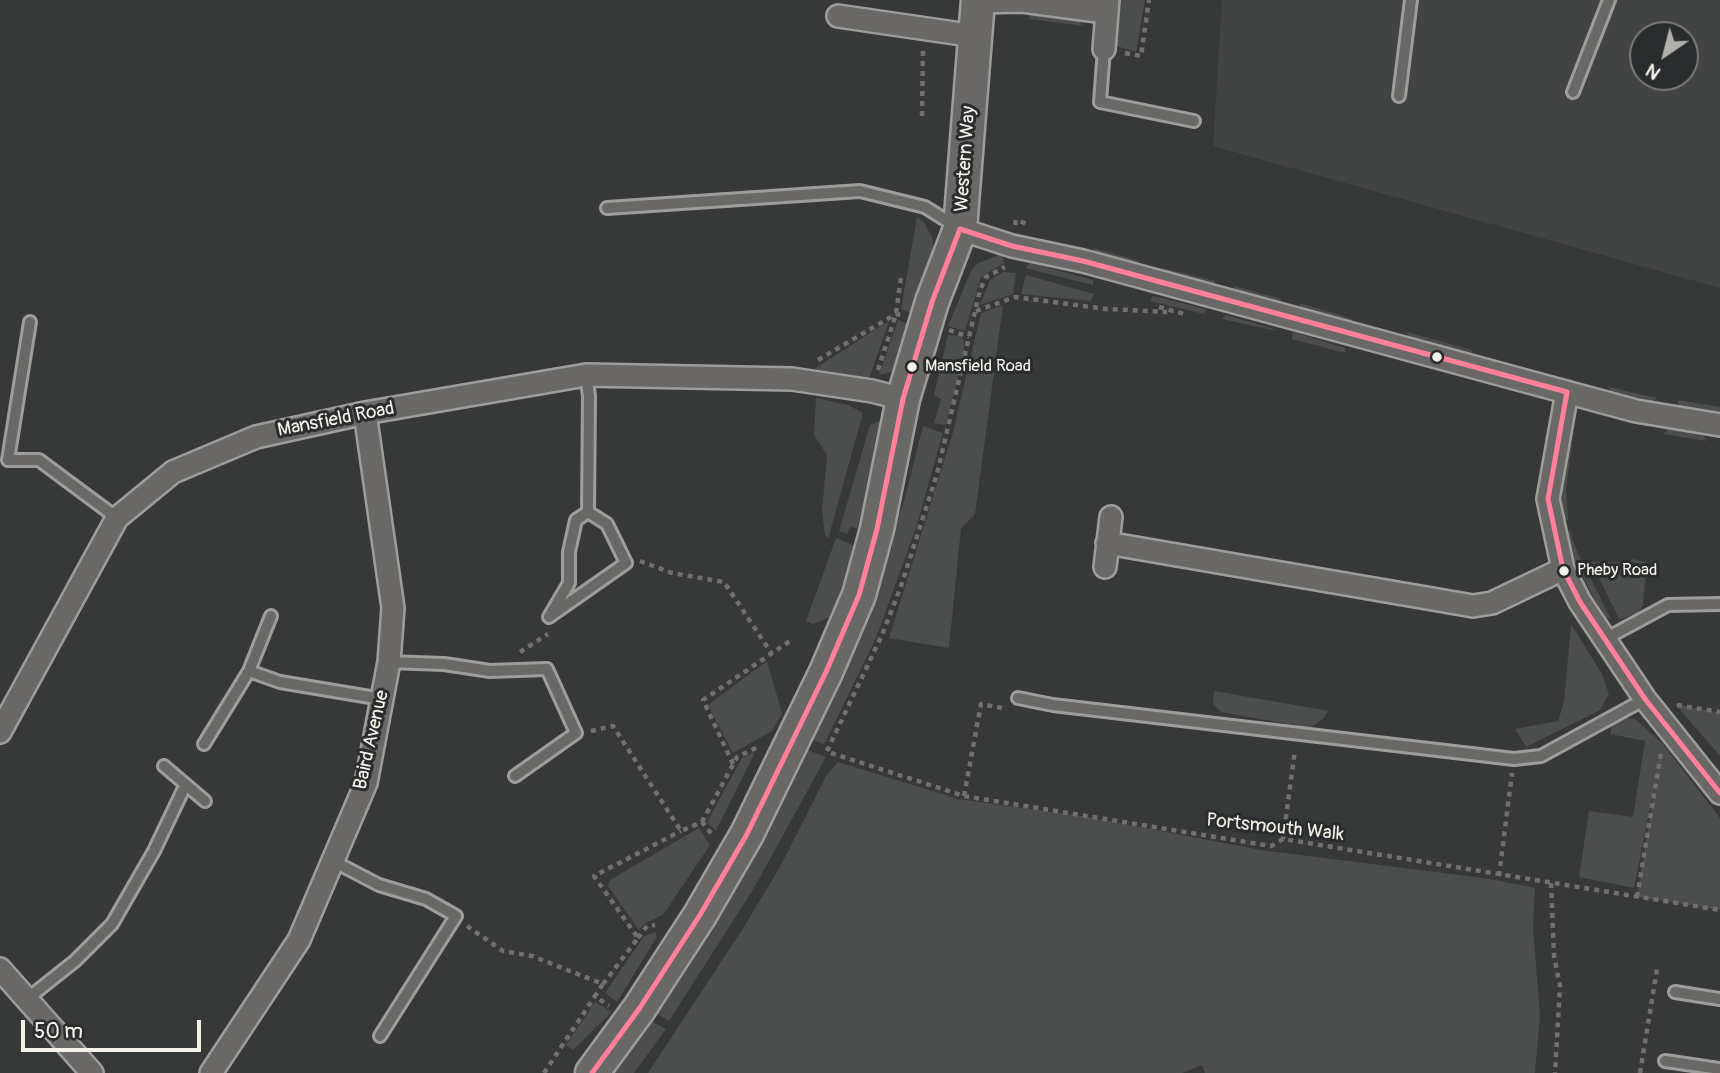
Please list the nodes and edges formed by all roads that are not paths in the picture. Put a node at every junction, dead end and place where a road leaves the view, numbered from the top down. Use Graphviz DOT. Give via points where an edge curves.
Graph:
graph roads {
  1 [pos="1411,0"];
  2 [pos="1609,0"];
  3 [pos="978,1"];
  4 [pos="1107,6"];
  5 [pos="838,16"];
  6 [pos="975,36"];
  7 [pos="1104,49"];
  8 [pos="1573,92"];
  9 [pos="1399,96"];
  10 [pos="1194,121"];
  11 [pos="607,208"];
  12 [pos="960,229"];
  13 [pos="30,323"];
  14 [pos="586,375"];
  15 [pos="1567,392"];
  16 [pos="903,399"];
  17 [pos="365,414"];
  18 [pos="1720,425"];
  19 [pos="588,512"];
  20 [pos="1111,517"];
  21 [pos="117,518"];
  22 [pos="1107,543"];
  23 [pos="1105,567"];
  24 [pos="1563,569"];
  25 [pos="1720,604"];
  26 [pos="271,616"];
  27 [pos="1605,639"];
  28 [pos="389,662"];
  29 [pos="249,671"];
  30 [pos="1017,698"];
  31 [pos="382,699"];
  32 [pos="1645,699"];
  33 [pos="0,733"];
  34 [pos="204,744"];
  35 [pos="164,766"];
  36 [pos="515,776"];
  37 [pos="185,786"];
  38 [pos="1719,790"];
  39 [pos="205,801"];
  40 [pos="333,862"];
  41 [pos="0,969"];
  42 [pos="1675,992"];
  43 [pos="27,999"];
  44 [pos="1720,999"];
  45 [pos="380,1036"];
  46 [pos="1665,1061"];
  47 [pos="1720,1069"];
  48 [pos="92,1073"];
  49 [pos="211,1073"];
  50 [pos="592,1073"];
  1 -- 9 [label="lane"];
  2 -- 8 [label="lane"];
  3 -- 4 [label="street"];
  3 -- 6 [label="street, Western Way"];
  4 -- 7 [label="street"];
  5 -- 6 [label="street"];
  6 -- 12 [label="street, Western Way"];
  7 -- 10 [label="lane" via="1100,102"];
  11 -- 12 [label="lane" via="860,191 925,207"];
  12 -- 15 [label="street"];
  12 -- 16 [label="street, Western Way"];
  13 -- 21 [label="lane" via="8,460 39,460"];
  14 -- 16 [label="street, Mansfield Road" via="787,379"];
  14 -- 17 [label="street, Mansfield Road"];
  14 -- 19 [label="lane"];
  15 -- 18 [label="street" via="1636,411"];
  15 -- 24 [label="street" via="1548,499"];
  16 -- 50 [label="street, Western Way" via="859,595 826,672 747,834 707,904"];
  17 -- 21 [label="street, Mansfield Road" via="256,436 173,472"];
  17 -- 28 [label="street, Baird Avenue" via="393,608"];
  19 -- 19 [label="lane" via="576,520 569,583 549,617 626,563 607,524"];
  20 -- 22 [label="street"];
  21 -- 33 [label="street, Mansfield Road"];
  22 -- 23 [label="street"];
  22 -- 24 [label="street" via="1473,606 1492,603"];
  24 -- 27 [label="street"];
  25 -- 27 [label="lane" via="1668,605"];
  26 -- 29 [label="lane"];
  27 -- 32 [label="street"];
  28 -- 31 [label="street, Baird Avenue"];
  28 -- 36 [label="lane" via="490,671 547,670 576,733"];
  29 -- 31 [label="lane" via="281,682"];
  29 -- 34 [label="lane"];
  30 -- 32 [label="lane" via="1514,759 1541,756"];
  31 -- 40 [label="street, Baird Avenue" via="366,783"];
  32 -- 38 [label="street"];
  35 -- 37 [label="lane"];
  37 -- 39 [label="lane"];
  37 -- 43 [label="lane" via="112,924"];
  40 -- 45 [label="lane" via="379,886 426,899 456,916"];
  40 -- 49 [label="street, Baird Avenue" via="299,940"];
  41 -- 43 [label="street"];
  42 -- 44 [label="lane"];
  43 -- 48 [label="street"];
  46 -- 47 [label="lane"];
}
